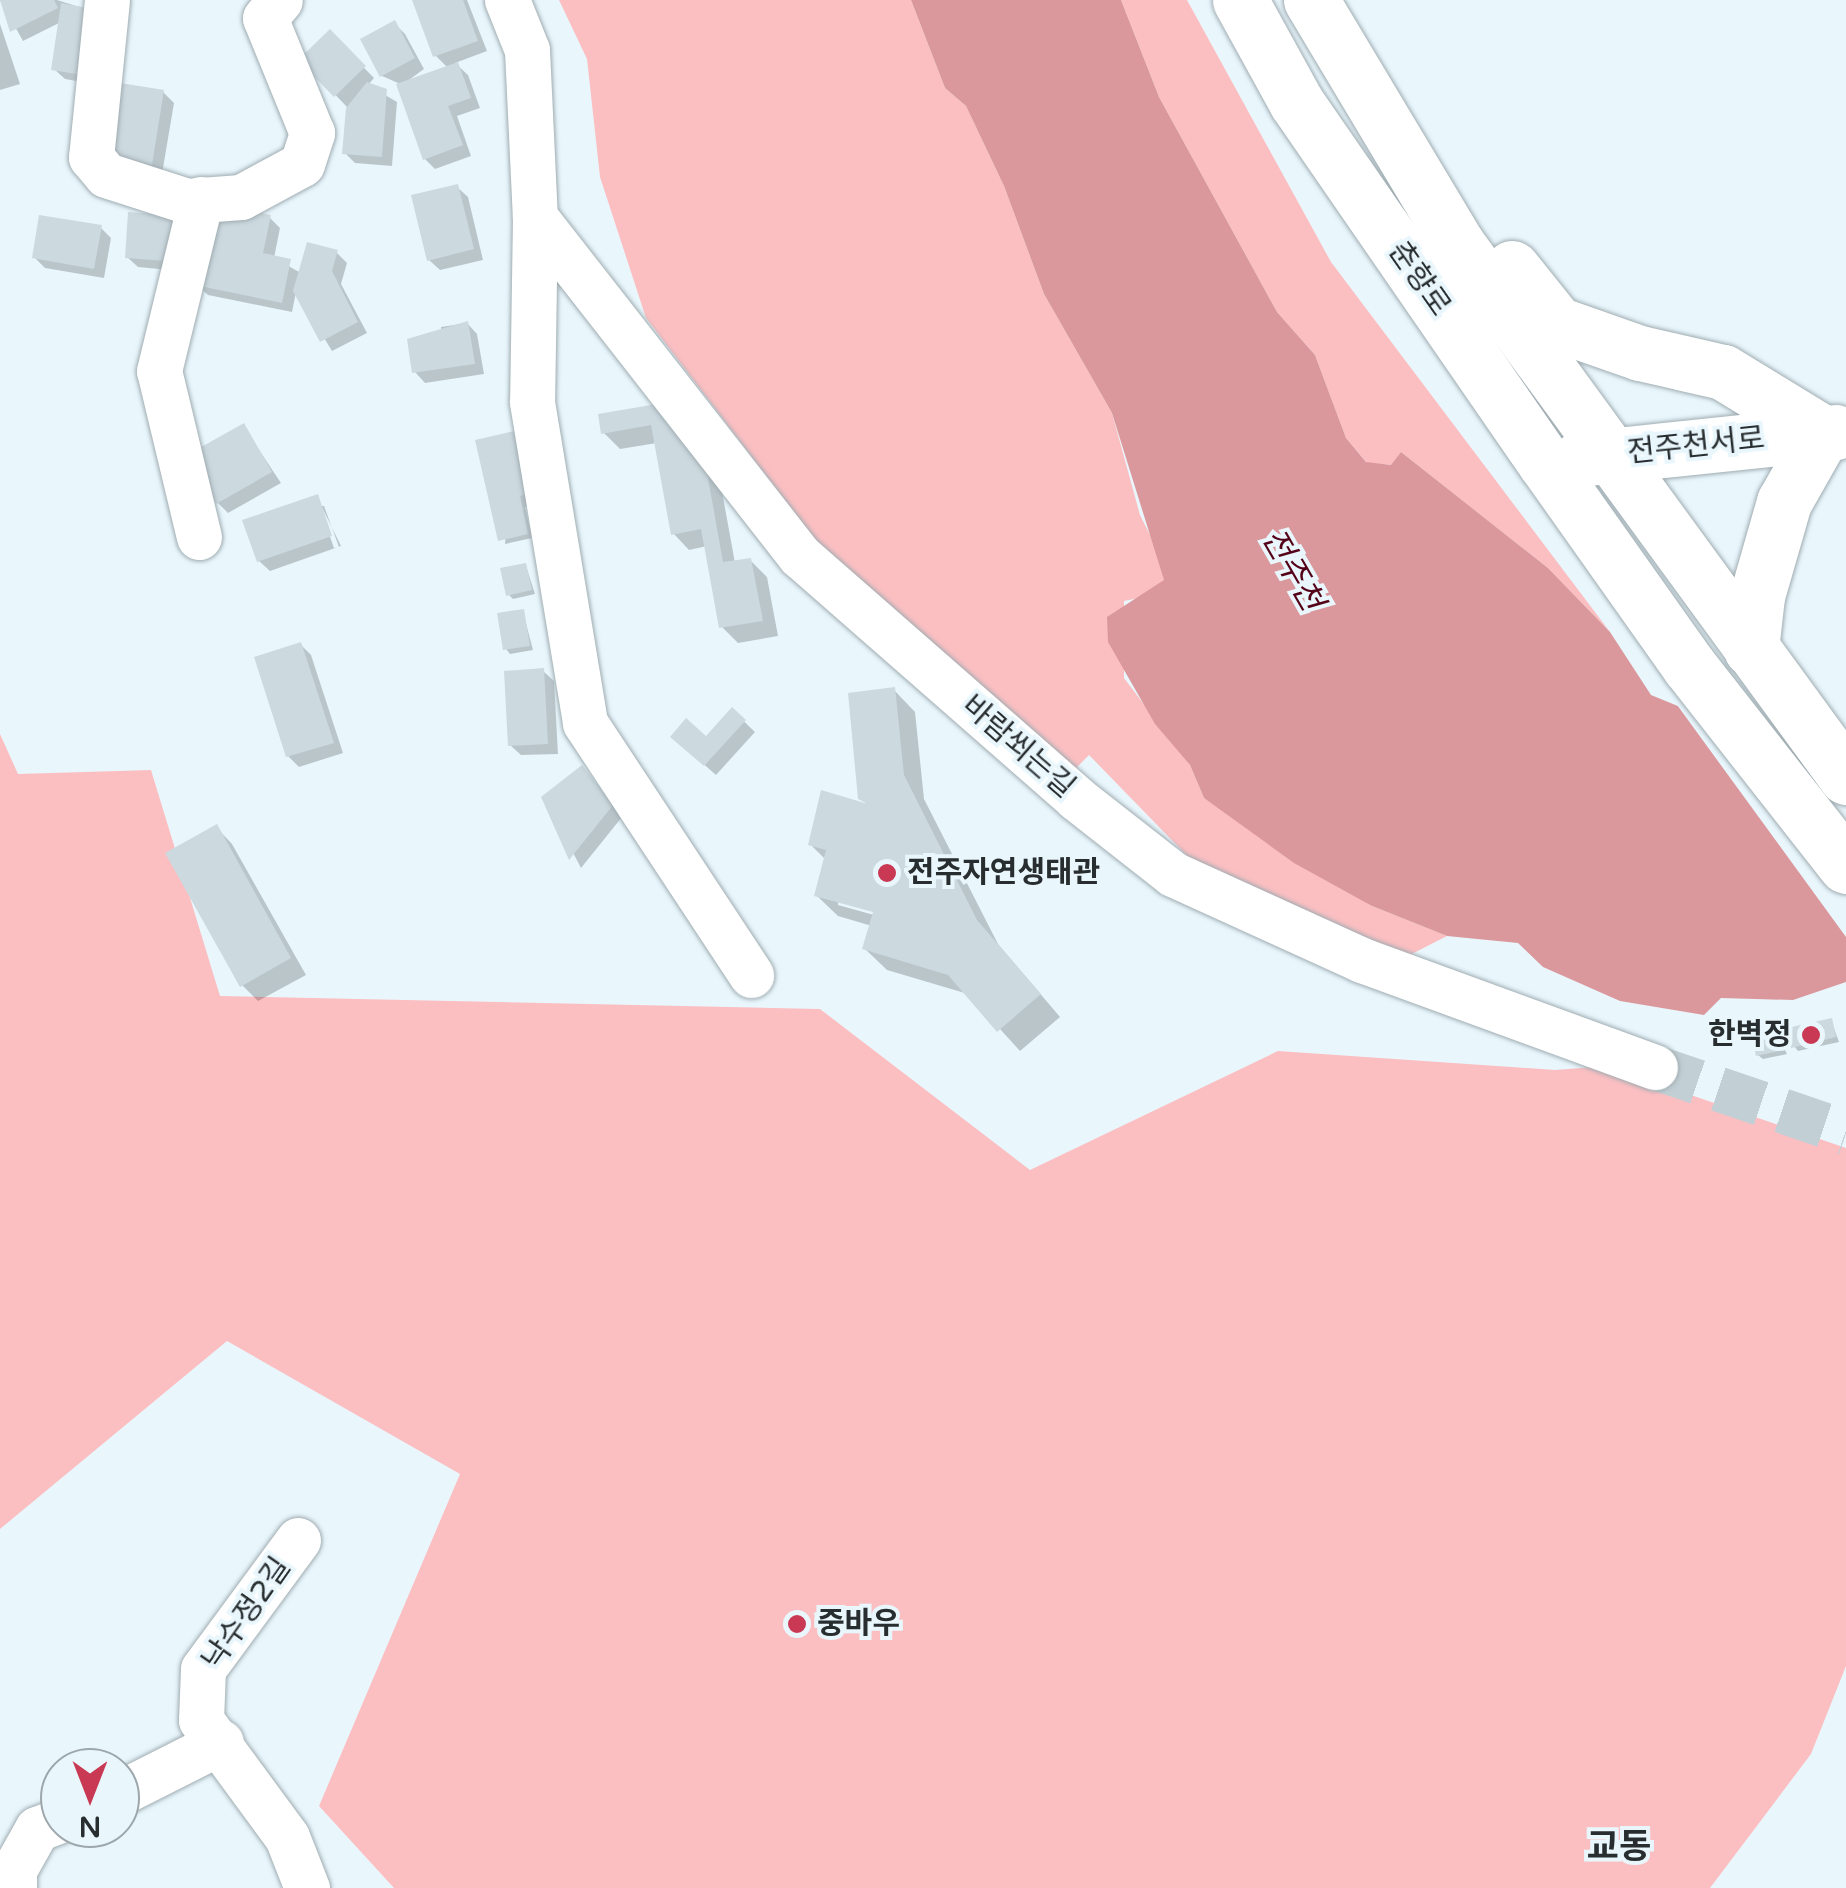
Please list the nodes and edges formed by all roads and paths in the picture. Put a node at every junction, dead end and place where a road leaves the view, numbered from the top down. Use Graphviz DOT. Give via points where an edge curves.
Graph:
graph roads {
  1 [pos="107,0"];
  2 [pos="280,0"];
  3 [pos="507,0"];
  4 [pos="1240,0"];
  5 [pos="1311,0"];
  6 [pos="201,199"];
  7 [pos="535,217"];
  8 [pos="1457,244"];
  9 [pos="1835,432"];
  10 [pos="1606,456"];
  11 [pos="1546,464"];
  12 [pos="199,537"];
  13 [pos="1750,649"];
  14 [pos="1846,777"];
  15 [pos="1846,866"];
  16 [pos="751,974"];
  17 [pos="1655,1067"];
  18 [pos="298,1540"];
  19 [pos="222,1742"];
  20 [pos="140,1782"];
  21 [pos="40,1828"];
  22 [pos="291,1882"];
  23 [pos="14,1888"];
  1 -- 6 [label="street" via="91,157 106,175"];
  2 -- 6 [label="street" via="265,18 312,132 302,164 241,197"];
  3 -- 7 [label="street" via="528,50"];
  4 -- 11 [label="street, 춘향로" via="1296,102"];
  5 -- 8 [label="street, 춘향로"];
  6 -- 12 [label="street" via="159,371"];
  7 -- 16 [label="street" via="532,402 585,724"];
  7 -- 17 [label="street, 바람쐬는길" via="800,556 1076,798 1174,874 1362,960"];
  8 -- 9 [label="street" via="1486,236 1557,324 1640,354 1723,372"];
  8 -- 10 [label="street, 춘향로"];
  9 -- 10 [label="street, 전주천서로"];
  9 -- 13 [label="street" via="1784,502"];
  10 -- 11 [label="street, 전주천서로"];
  10 -- 13 [label="street, 춘향로"];
  11 -- 15 [label="street, 춘향로" via="1689,666"];
  13 -- 14 [label="street, 춘향로"];
  18 -- 19 [label="street, 낙수정2길" via="202,1670 201,1720"];
  19 -- 20 [label="street"];
  19 -- 22 [label="street, 낙수정2길" via="287,1837"];
  21 -- 23 [label="street" via="14,1870"];
}
